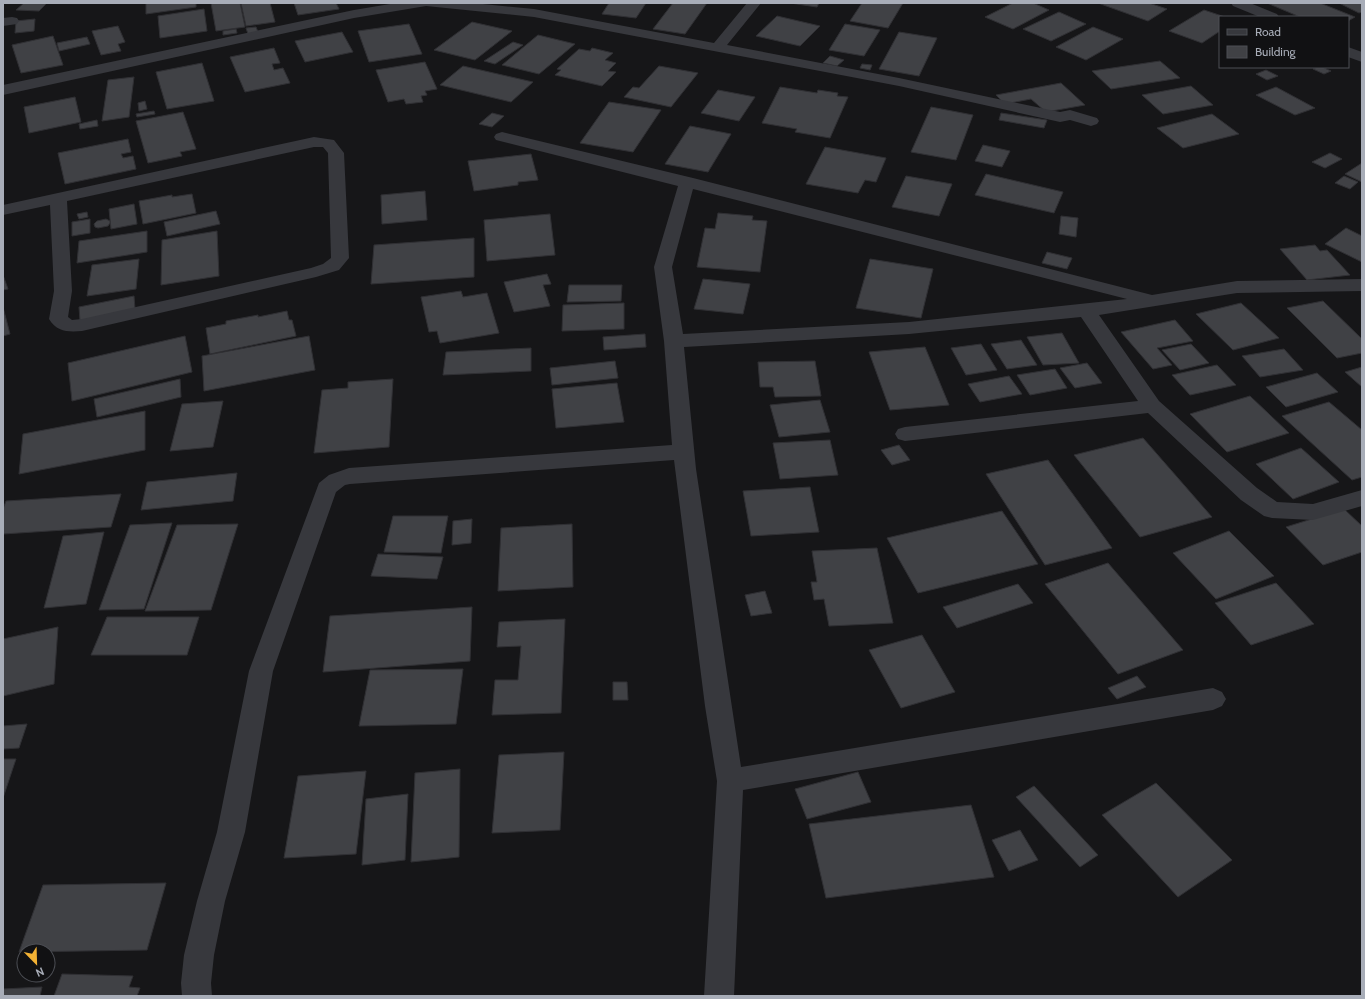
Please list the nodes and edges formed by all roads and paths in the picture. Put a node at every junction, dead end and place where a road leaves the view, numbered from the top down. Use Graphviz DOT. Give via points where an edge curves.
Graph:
graph roads {
  1 [pos="421,3"];
  2 [pos="431,3"];
  3 [pos="754,3"];
  4 [pos="1238,3"];
  5 [pos="1270,16"];
  6 [pos="718,47"];
  7 [pos="3,90"];
  8 [pos="1091,121"];
  9 [pos="502,137"];
  10 [pos="687,182"];
  11 [pos="58,198"];
  12 [pos="3,210"];
  13 [pos="1362,285"];
  14 [pos="1154,300"];
  15 [pos="1086,310"];
  16 [pos="674,341"];
  17 [pos="1152,406"];
  18 [pos="905,434"];
  19 [pos="683,452"];
  20 [pos="1362,498"];
  21 [pos="1213,700"];
  22 [pos="730,781"];
  23 [pos="197,996"];
  24 [pos="719,996"];
  1 -- 7 [label="street" via="354,14"];
  2 -- 6 [label="street" via="534,13"];
  3 -- 6 [label="street"];
  4 -- 5 [label="street"];
  6 -- 8 [label="street" via="899,82 1060,117 1070,115"];
  9 -- 10 [label="street"];
  10 -- 14 [label="street"];
  10 -- 16 [label="street" via="663,266"];
  11 -- 11 [label="street" via="63,291 58,318 68,326 82,325 316,272 331,268 340,258 336,153 328,143 302,144"];
  11 -- 12 [label="street"];
  13 -- 14 [label="street" via="1237,287"];
  14 -- 15 [label="street"];
  15 -- 16 [label="street" via="909,328"];
  15 -- 17 [label="street"];
  16 -- 19 [label="street"];
  17 -- 18 [label="street"];
  17 -- 20 [label="street" via="1249,494 1272,510 1313,512"];
  19 -- 22 [label="street"];
  19 -- 23 [label="street" via="349,476 336,480 327,488 261,671 231,832 199,955"];
  21 -- 22 [label="street"];
  22 -- 24 [label="street"];
}
